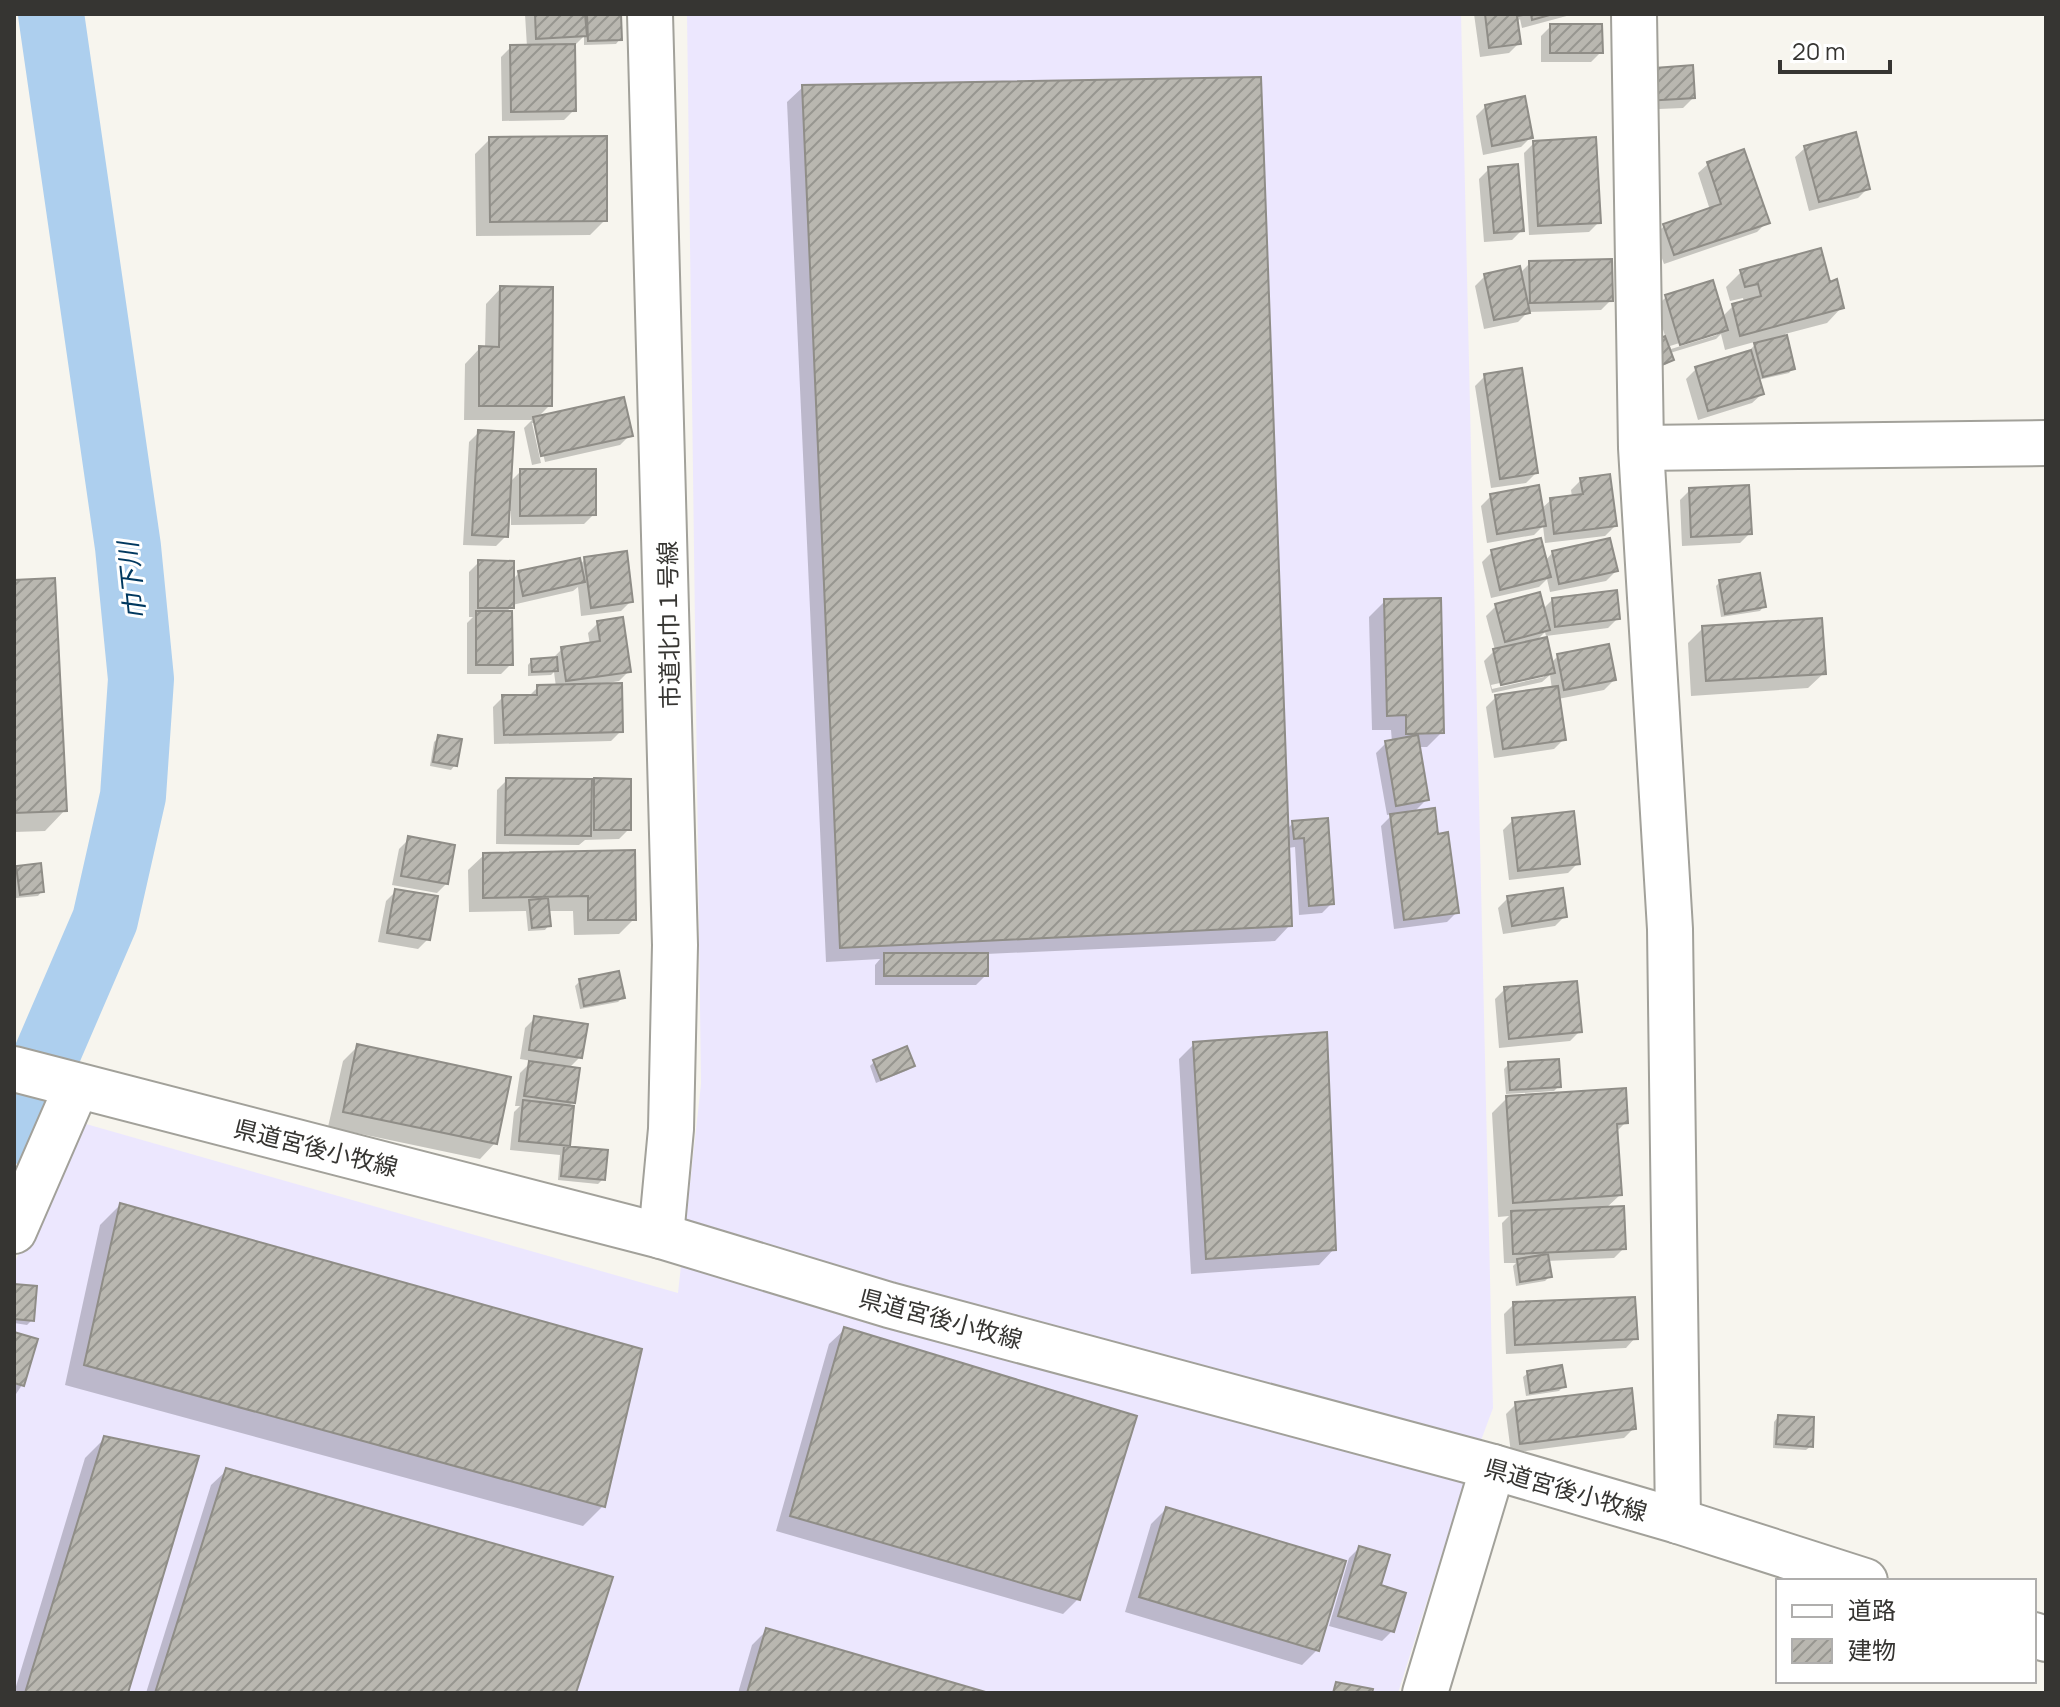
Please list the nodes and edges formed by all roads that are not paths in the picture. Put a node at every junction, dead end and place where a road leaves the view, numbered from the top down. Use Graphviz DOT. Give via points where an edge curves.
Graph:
graph roads {
  1 [pos="650,14"];
  2 [pos="1634,14"];
  3 [pos="2046,443"];
  4 [pos="1641,448"];
  5 [pos="16,1069"];
  6 [pos="77,1086"];
  7 [pos="14,1231"];
  8 [pos="661,1236"];
  9 [pos="1493,1467"];
  10 [pos="1678,1521"];
  11 [pos="1859,1579"];
  12 [pos="1425,1693"];
  1 -- 8 [label="street, 市道北巾１号線" via="675,945 671,1129"];
  2 -- 4 [label="street"];
  3 -- 4 [label="street"];
  4 -- 10 [label="street" via="1670,929"];
  5 -- 6 [label="street, 県道宮後小牧線"];
  6 -- 7 [label="street"];
  6 -- 8 [label="street, 県道宮後小牧線"];
  8 -- 9 [label="street, 県道宮後小牧線" via="889,1305"];
  9 -- 10 [label="street, 県道宮後小牧線"];
  9 -- 12 [label="street"];
  10 -- 11 [label="street, 県道宮後小牧線"];
}
